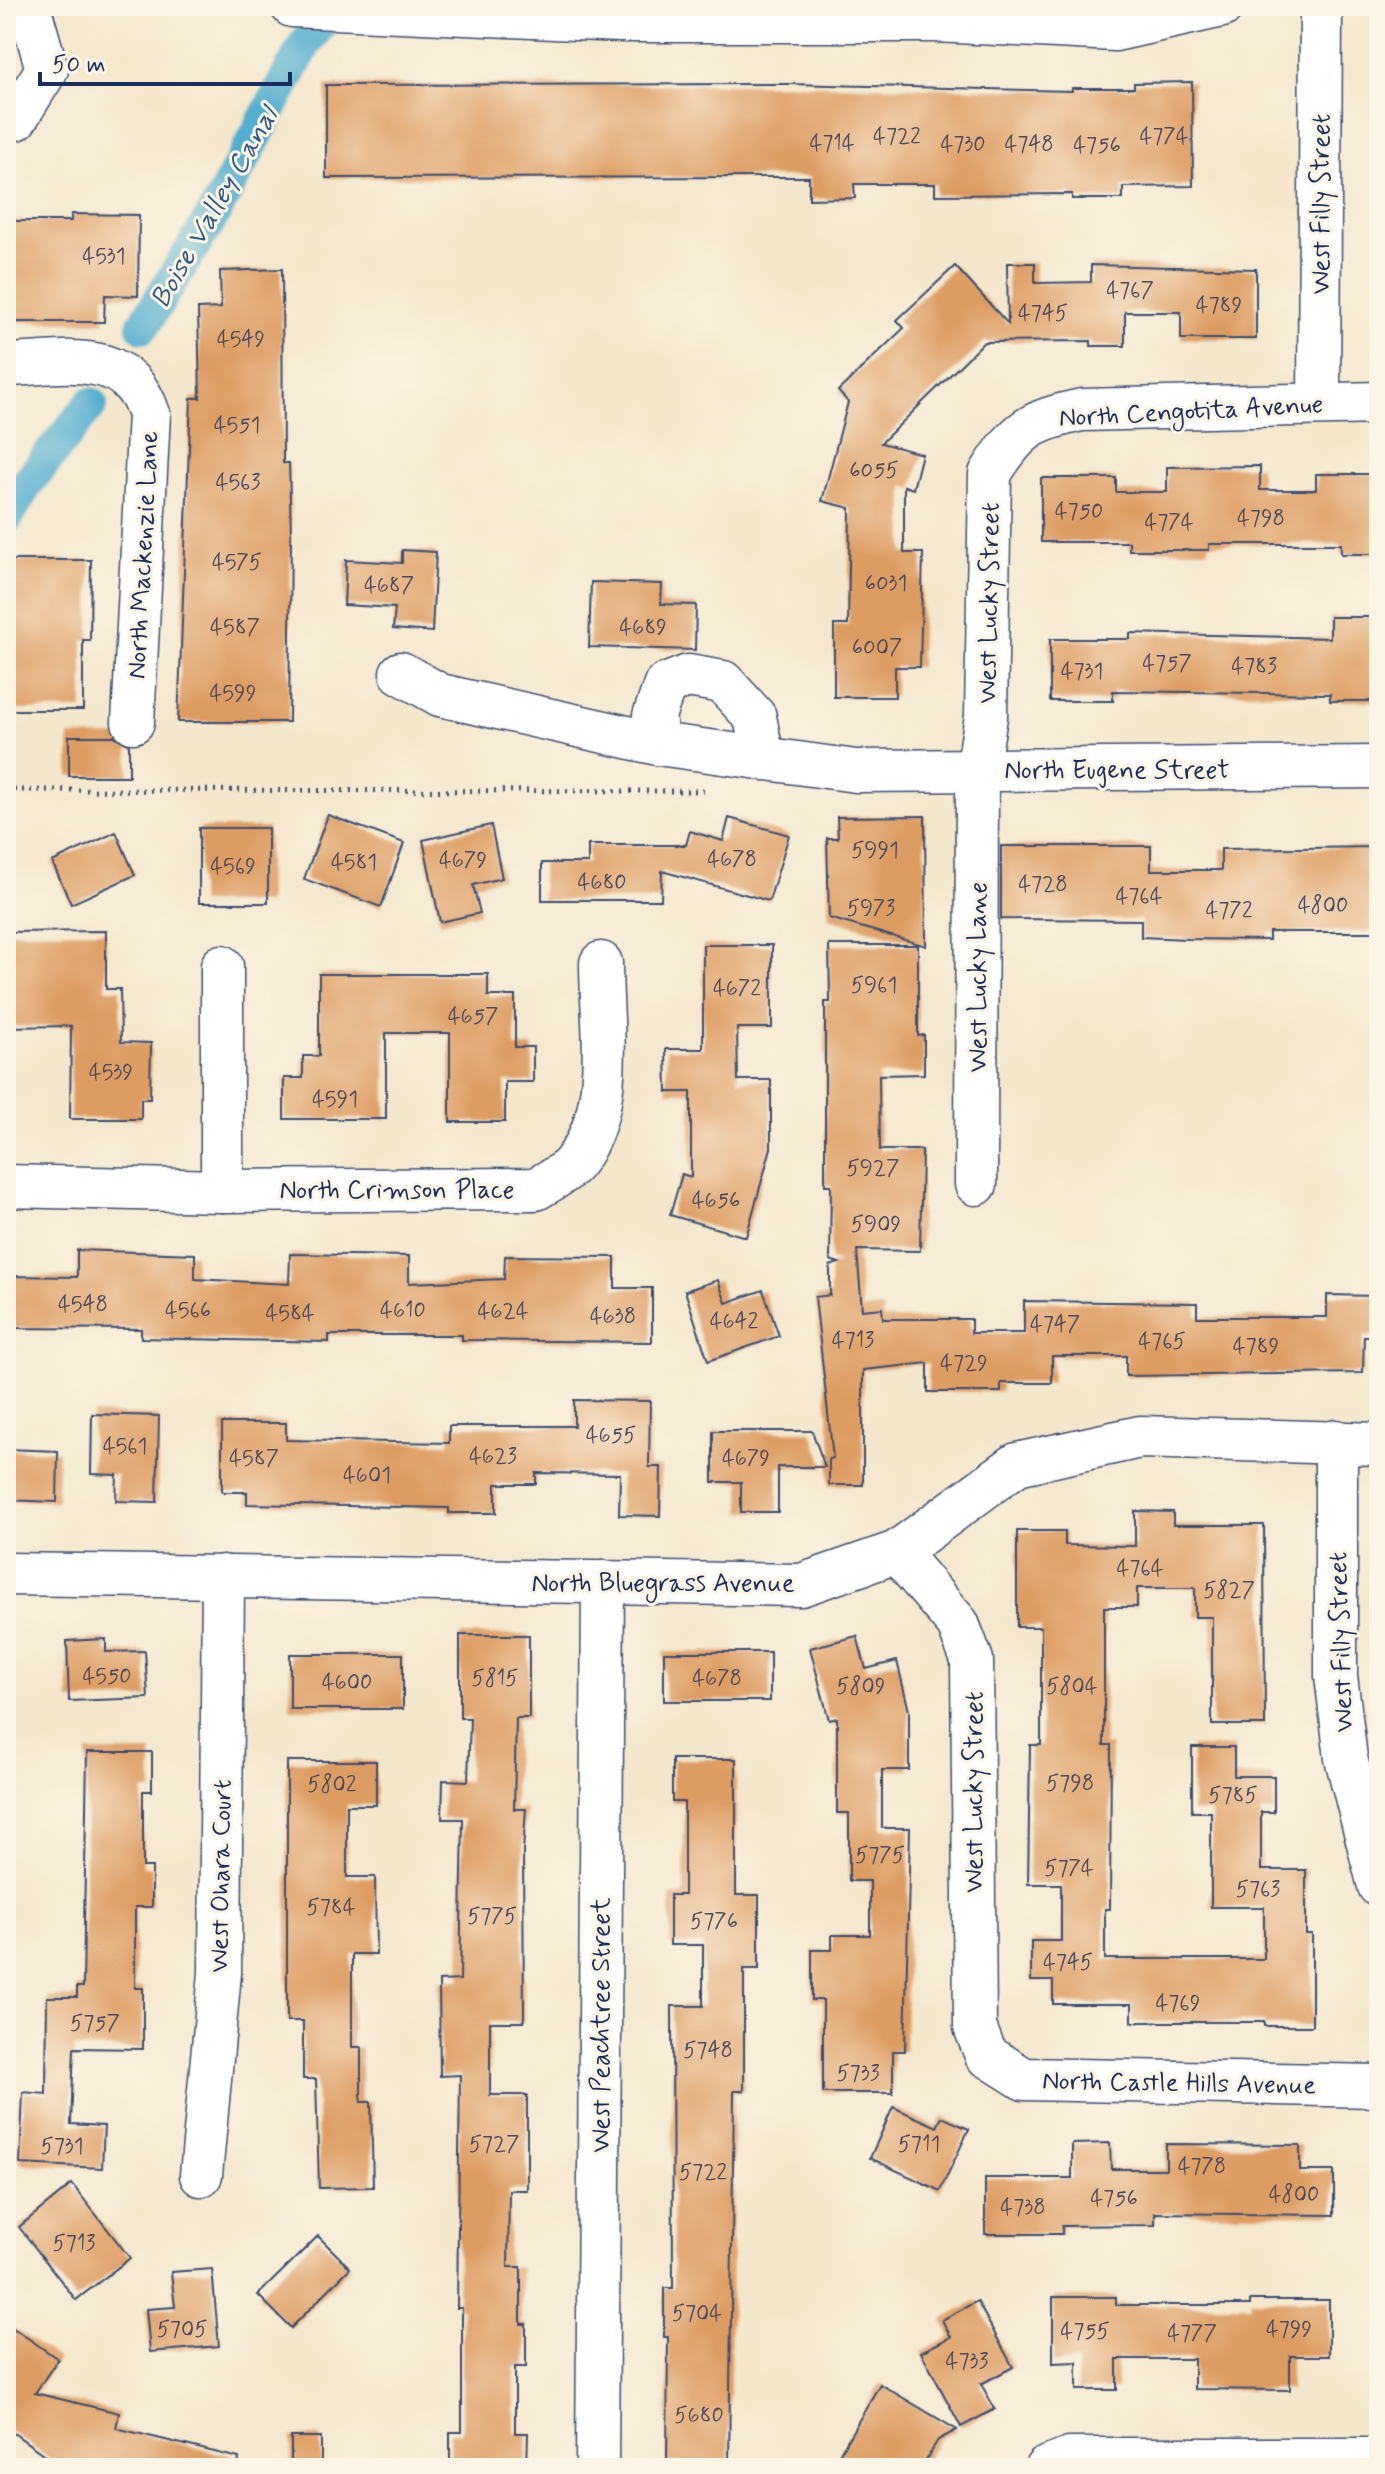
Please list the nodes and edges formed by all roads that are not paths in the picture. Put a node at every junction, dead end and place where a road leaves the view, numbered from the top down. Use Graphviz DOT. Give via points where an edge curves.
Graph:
graph roads {
  1 [pos="29,6"];
  2 [pos="292,6"];
  3 [pos="1222,6"];
  4 [pos="1321,6"];
  5 [pos="620,14"];
  6 [pos="936,14"];
  7 [pos="6,119"];
  8 [pos="6,365"];
  9 [pos="1319,402"];
  10 [pos="1379,403"];
  11 [pos="1010,441"];
  12 [pos="401,673"];
  13 [pos="133,722"];
  14 [pos="658,744"];
  15 [pos="763,759"];
  16 [pos="1379,767"];
  17 [pos="977,770"];
  18 [pos="601,963"];
  19 [pos="222,966"];
  20 [pos="976,1184"];
  21 [pos="6,1186"];
  22 [pos="222,1191"];
  23 [pos="1336,1441"];
  24 [pos="1379,1444"];
  25 [pos="897,1552"];
  26 [pos="6,1574"];
  27 [pos="223,1576"];
  28 [pos="603,1582"];
  29 [pos="1379,1886"];
  30 [pos="986,2055"];
  31 [pos="1379,2086"];
  32 [pos="201,2175"];
  33 [pos="1379,2459"];
  34 [pos="597,2468"];
  35 [pos="1046,2468"];
  1 -- 7 [label="street" via="47,69 16,119"];
  2 -- 5 [label="street"];
  3 -- 6 [label="street" via="1115,30"];
  4 -- 9 [label="street, West Filly Street"];
  5 -- 6 [label="street"];
  8 -- 13 [label="street, North Mackenzie Lane" via="112,367 129,376 142,393 149,414"];
  9 -- 10 [label="street, North Cengotita Avenue"];
  9 -- 11 [label="street, North Cengotita Avenue" via="1082,410 1042,418"];
  11 -- 17 [label="street, West Lucky Street" via="990,474 986,717"];
  12 -- 14 [label="street, North Eugene Street" via="440,695"];
  14 -- 15 [label="street, North Eugene Street"];
  14 -- 15 [label="street" via="654,716 665,685 688,676 723,682 755,717"];
  15 -- 17 [label="street, North Eugene Street" via="856,771"];
  16 -- 17 [label="street, North Eugene Street"];
  17 -- 20 [label="street, West Lucky Lane"];
  18 -- 22 [label="street, North Crimson Place" via="602,1097 593,1135 569,1168 536,1189"];
  19 -- 22 [label="street"];
  21 -- 22 [label="street, North Crimson Place"];
  23 -- 24 [label="street, North Bluegrass Avenue"];
  23 -- 25 [label="street, North Bluegrass Avenue" via="1140,1437 1017,1464"];
  23 -- 29 [label="street, West Filly Street" via="1336,1676 1346,1758"];
  25 -- 28 [label="street, North Bluegrass Avenue" via="801,1585"];
  25 -- 30 [label="street, West Lucky Street" via="958,1624 972,1660 975,2027"];
  26 -- 27 [label="street, North Bluegrass Avenue"];
  27 -- 28 [label="street, North Bluegrass Avenue"];
  27 -- 32 [label="street, West Ohara Court" via="220,1973"];
  28 -- 34 [label="street, West Peachtree Street"];
  30 -- 31 [label="street, North Castle Hills Avenue" via="1024,2079"];
  33 -- 35 [label="street" via="1070,2459"];
}
